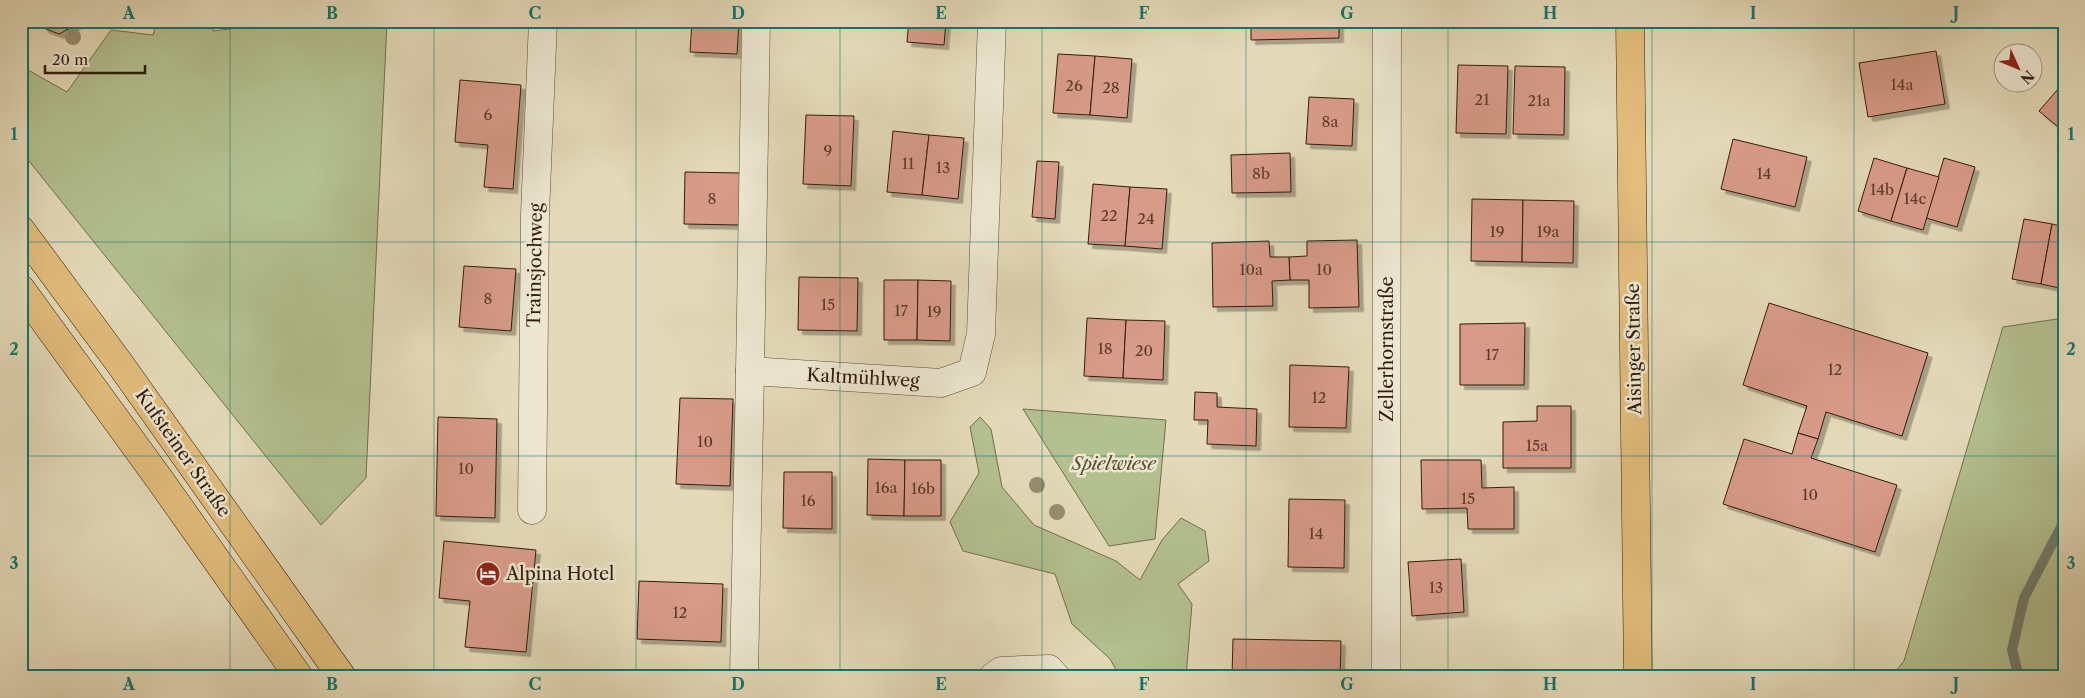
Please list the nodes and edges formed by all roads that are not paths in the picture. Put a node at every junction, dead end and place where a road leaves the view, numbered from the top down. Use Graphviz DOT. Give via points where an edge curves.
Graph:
graph roads {
  1 [pos="543,21"];
  2 [pos="756,21"];
  3 [pos="992,21"];
  4 [pos="1387,21"];
  5 [pos="1630,21"];
  6 [pos="21,230"];
  7 [pos="21,289"];
  8 [pos="750,371"];
  9 [pos="532,510"];
  10 [pos="744,675"];
  11 [pos="299,677"];
  12 [pos="342,677"];
  13 [pos="993,677"];
  14 [pos="1056,677"];
  15 [pos="1386,677"];
  16 [pos="1638,677"];
  1 -- 9 [label="street, Trainsjochweg" via="536,214"];
  2 -- 8 [label="street"];
  3 -- 8 [label="street, Kaltmühlweg" via="981,334 972,372 941,383"];
  4 -- 15 [label="street, Zellerhornstraße"];
  5 -- 16 [label="main road, Aisinger Straße"];
  6 -- 12 [label="main road, Kufsteiner Straße"];
  7 -- 11 [label="main road, Kufsteiner Straße"];
  8 -- 10 [label="street"];
  13 -- 14 [label="street" via="1001,671 1049,669"];
}
